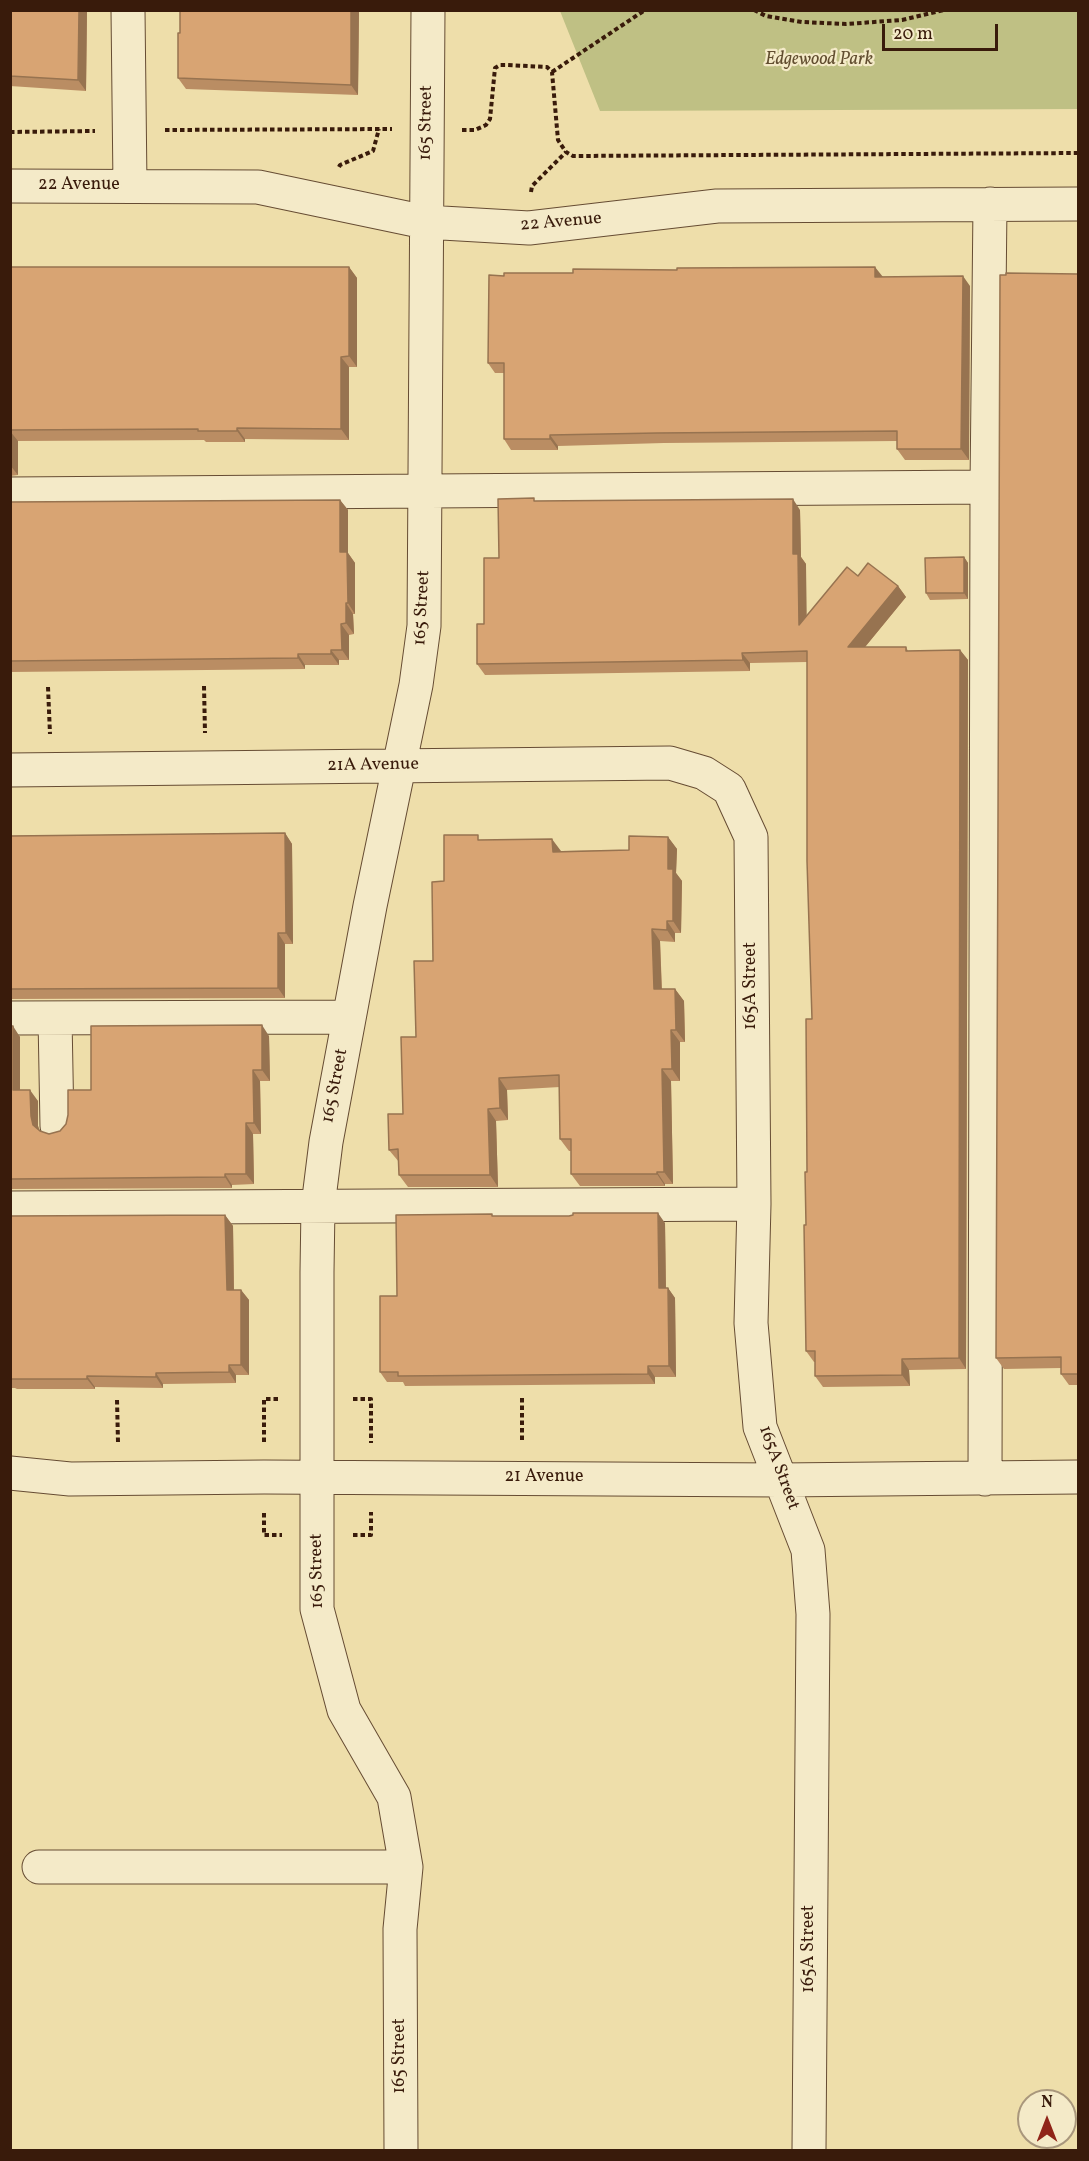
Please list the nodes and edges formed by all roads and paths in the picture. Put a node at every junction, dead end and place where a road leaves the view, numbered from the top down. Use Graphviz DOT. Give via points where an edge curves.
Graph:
graph roads {
  1 [pos="128,10"];
  2 [pos="428,10"];
  3 [pos="645,10"];
  4 [pos="754,10"];
  5 [pos="944,10"];
  6 [pos="552,72"];
  7 [pos="378,129"];
  8 [pos="398,129"];
  9 [pos="458,130"];
  10 [pos="128,131"];
  11 [pos="10,132"];
  12 [pos="566,152"];
  13 [pos="1078,153"];
  14 [pos="337,175"];
  15 [pos="10,186"];
  16 [pos="130,186"];
  17 [pos="531,197"];
  18 [pos="990,204"];
  19 [pos="1078,204"];
  20 [pos="425,222"];
  21 [pos="987,487"];
  22 [pos="425,490"];
  23 [pos="10,494"];
  24 [pos="204,686"];
  25 [pos="48,687"];
  26 [pos="399,766"];
  27 [pos="206,768"];
  28 [pos="50,769"];
  29 [pos="10,770"];
  30 [pos="729,789"];
  31 [pos="350,1017"];
  32 [pos="10,1018"];
  33 [pos="56,1018"];
  34 [pos="57,1126"];
  35 [pos="754,1204"];
  36 [pos="318,1206"];
  37 [pos="10,1208"];
  38 [pos="522,1398"];
  39 [pos="287,1399"];
  40 [pos="348,1399"];
  41 [pos="371,1446"];
  42 [pos="264,1448"];
  43 [pos="10,1473"];
  44 [pos="317,1477"];
  45 [pos="1078,1477"];
  46 [pos="522,1478"];
  47 [pos="985,1479"];
  48 [pos="780,1480"];
  49 [pos="370,1502"];
  50 [pos="264,1503"];
  51 [pos="284,1535"];
  52 [pos="348,1535"];
  53 [pos="39,1867"];
  54 [pos="406,1867"];
  55 [pos="401,2151"];
  56 [pos="808,2151"];
  1 -- 10 [label="street"];
  2 -- 20 [label="street, 165 Street"];
  3 -- 6 [label="path"];
  4 -- 5 [label="path" via="802,22 846,24 902,20"];
  6 -- 9 [label="path" via="547,67 495,68 490,119 475,130"];
  6 -- 12 [label="path" via="558,140"];
  7 -- 8 [label="path"];
  7 -- 10 [label="path"];
  7 -- 14 [label="path" via="373,151 340,165"];
  10 -- 11 [label="path"];
  10 -- 16 [label="street"];
  12 -- 13 [label="path" via="582,157"];
  12 -- 17 [label="path" via="532,186"];
  15 -- 16 [label="street, 22 Avenue"];
  16 -- 20 [label="street, 22 Avenue" via="258,187"];
  18 -- 19 [label="street, 22 Avenue"];
  18 -- 20 [label="street, 22 Avenue" via="717,206 529,228"];
  18 -- 21 [label="street"];
  20 -- 22 [label="street, 165 Street"];
  21 -- 22 [label="street"];
  21 -- 47 [label="street"];
  22 -- 23 [label="street"];
  22 -- 26 [label="street, 165 Street" via="424,626"];
  24 -- 27 [label="path"];
  25 -- 28 [label="path"];
  26 -- 27 [label="street, 21A Avenue"];
  26 -- 30 [label="street, 21A Avenue" via="670,763 705,772"];
  26 -- 31 [label="street, 165 Street"];
  27 -- 28 [label="street, 21A Avenue"];
  28 -- 29 [label="street, 21A Avenue"];
  30 -- 35 [label="street, 165A Street" via="751,837"];
  31 -- 33 [label="street"];
  31 -- 36 [label="street, 165 Street"];
  32 -- 33 [label="street"];
  33 -- 34 [label="street"];
  35 -- 36 [label="street"];
  35 -- 48 [label="street, 165A Street" via="751,1323 760,1427"];
  36 -- 37 [label="street"];
  36 -- 44 [label="street, 165 Street"];
  38 -- 46 [label="path"];
  39 -- 42 [label="path" via="264,1399"];
  40 -- 41 [label="path" via="371,1399"];
  43 -- 44 [label="street, 21 Avenue" via="70,1479"];
  44 -- 46 [label="street, 21 Avenue"];
  44 -- 54 [label="street, 165 Street" via="317,1609 344,1710 394,1797"];
  45 -- 47 [label="street, 21 Avenue"];
  46 -- 48 [label="street, 21 Avenue"];
  47 -- 48 [label="street, 21 Avenue"];
  48 -- 56 [label="street, 165A Street" via="808,1550 813,1614"];
  49 -- 52 [label="path" via="370,1535"];
  50 -- 51 [label="path" via="264,1535"];
  53 -- 54 [label="street"];
  54 -- 55 [label="street, 165 Street" via="400,1929"];
}
